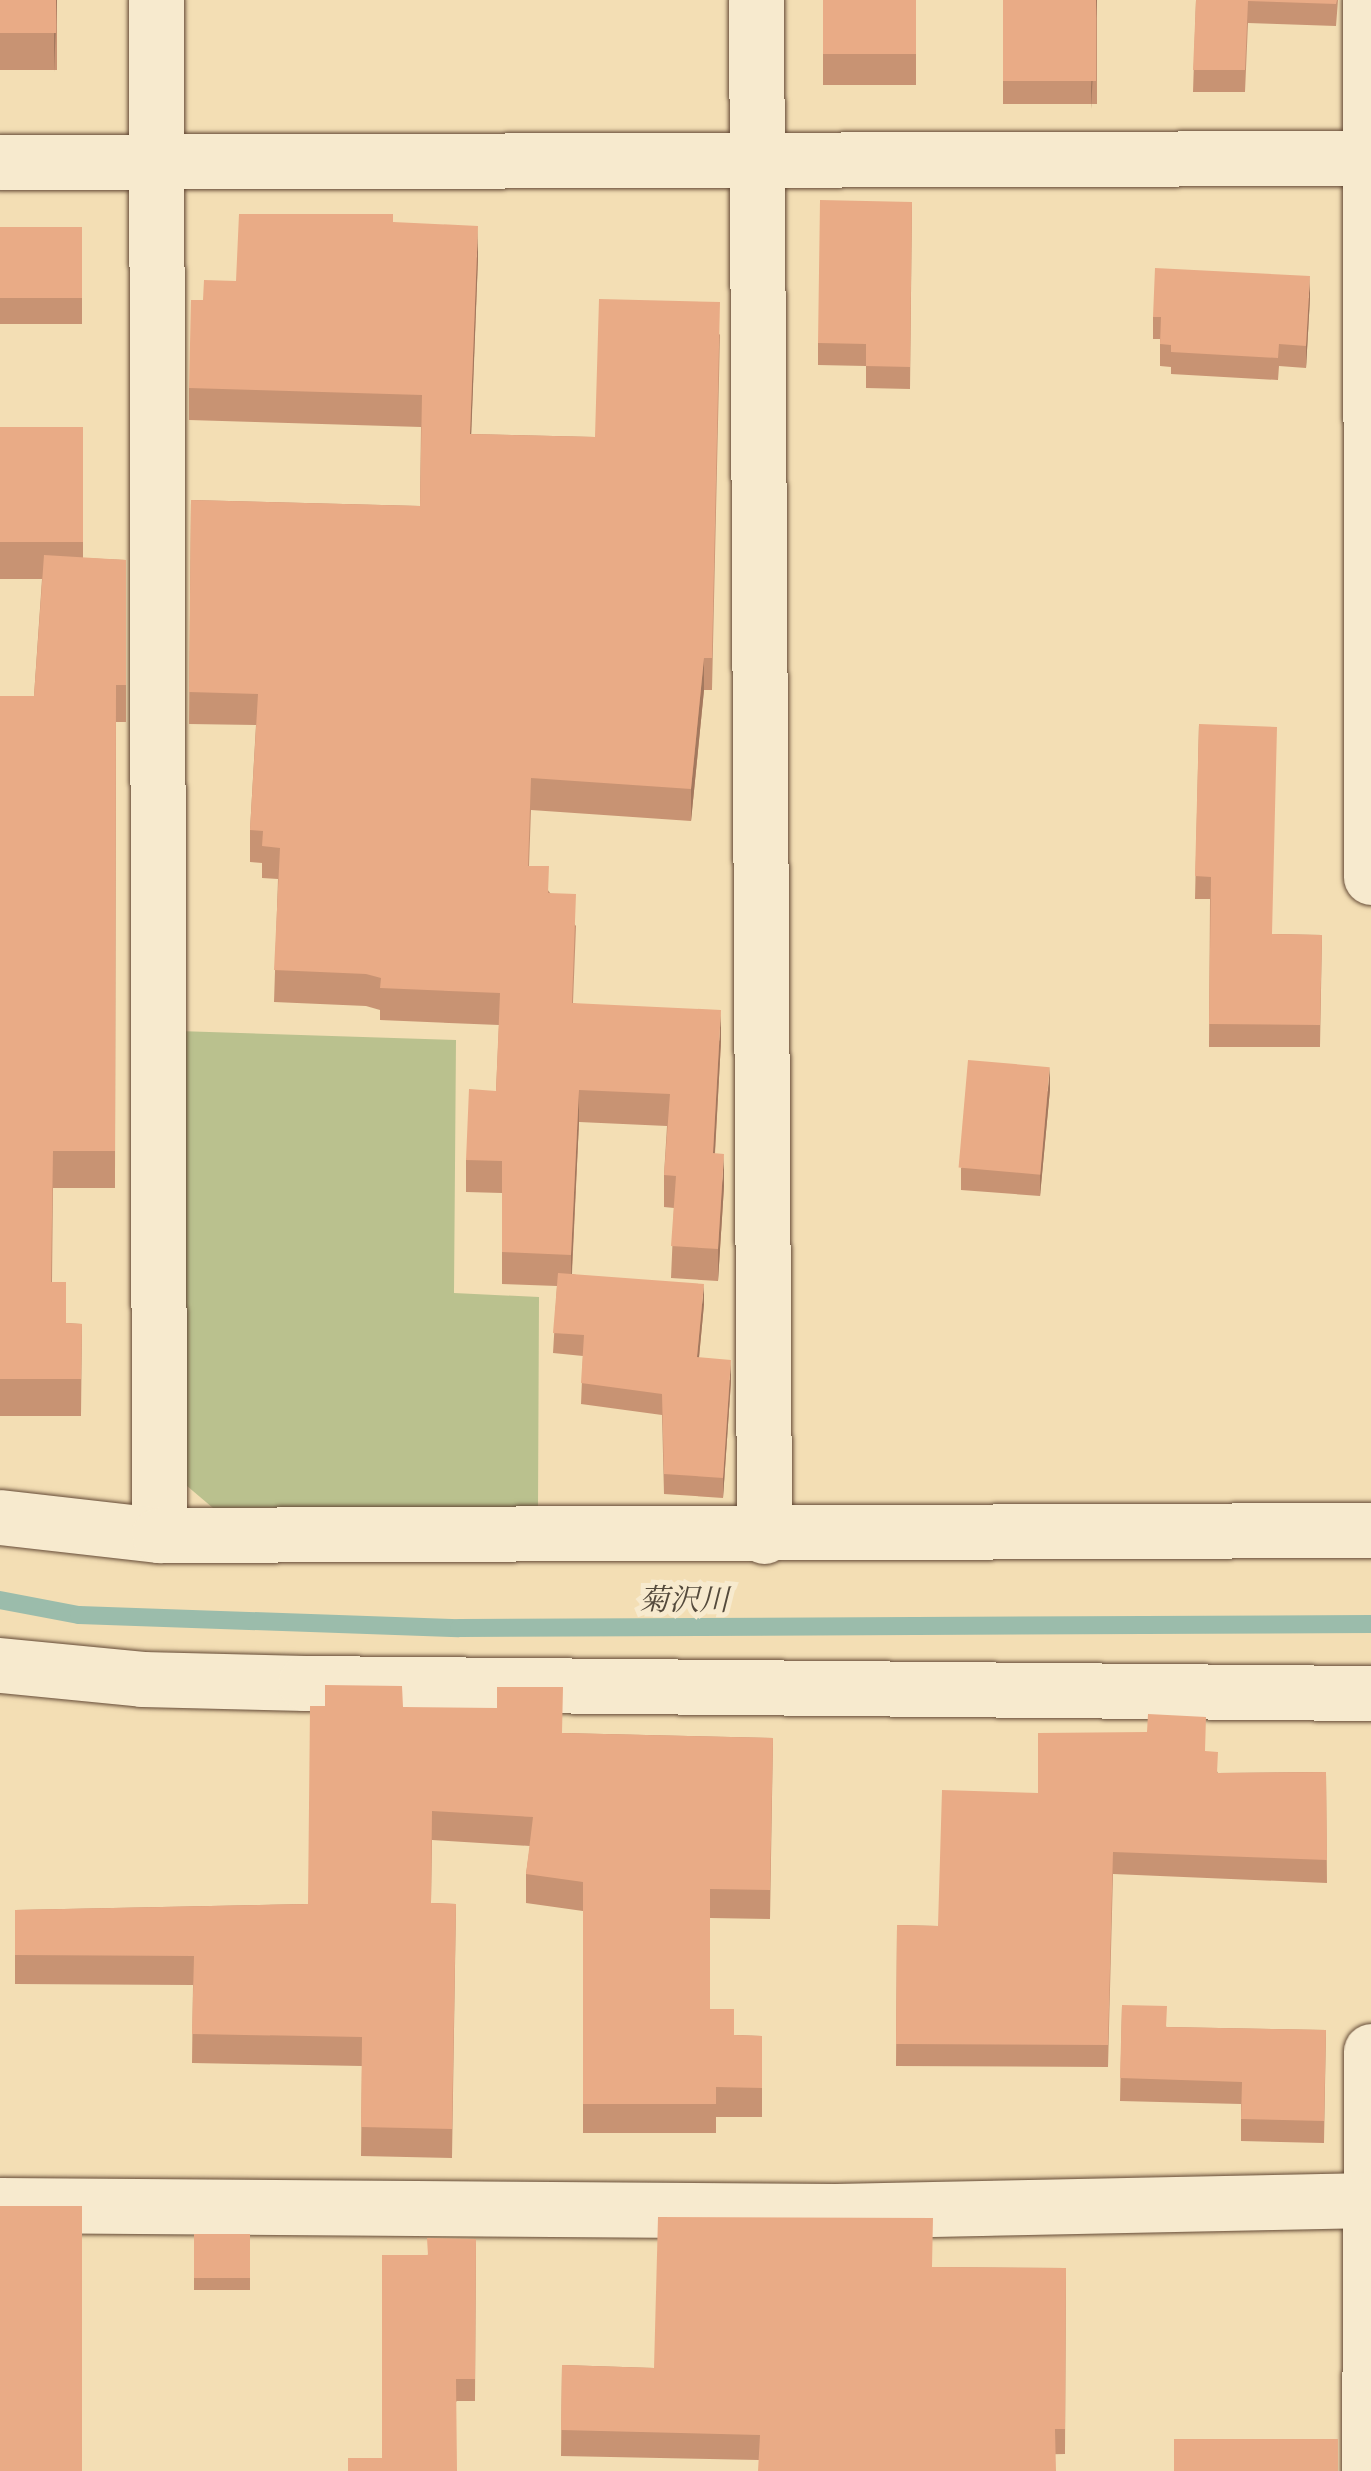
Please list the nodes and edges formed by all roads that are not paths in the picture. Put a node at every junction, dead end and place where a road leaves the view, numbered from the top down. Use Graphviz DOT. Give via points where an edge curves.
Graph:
graph roads {
  1 [pos="156,0"];
  2 [pos="756,0"];
  3 [pos="1370,0"];
  4 [pos="1369,158"];
  5 [pos="0,162"];
  6 [pos="155,162"];
  7 [pos="755,162"];
  8 [pos="1371,878"];
  9 [pos="0,1517"];
  10 [pos="1371,1530"];
  11 [pos="160,1535"];
  12 [pos="764,1536"];
  13 [pos="0,1664"];
  14 [pos="1371,1693"];
  15 [pos="1371,2050"];
  16 [pos="1370,2200"];
  17 [pos="0,2204"];
  18 [pos="1369,2471"];
  1 -- 6 [label="street"];
  2 -- 7 [label="street"];
  3 -- 4 [label="street"];
  4 -- 7 [label="street"];
  4 -- 8 [label="street"];
  5 -- 6 [label="street"];
  6 -- 7 [label="street"];
  6 -- 11 [label="street"];
  7 -- 12 [label="street"];
  9 -- 11 [label="street"];
  10 -- 12 [label="street"];
  11 -- 12 [label="street"];
  13 -- 14 [label="street" via="142,1679 305,1684"];
  15 -- 16 [label="street"];
  16 -- 17 [label="street" via="835,2211"];
  16 -- 18 [label="street"];
}
